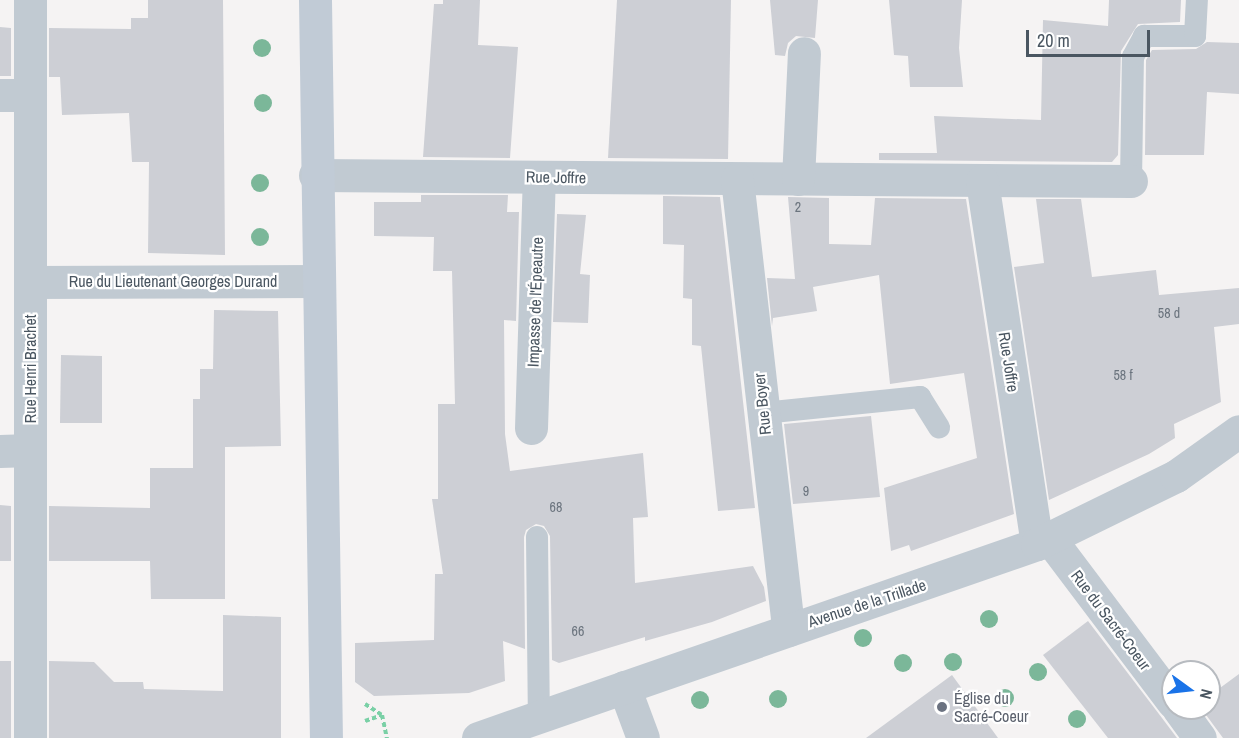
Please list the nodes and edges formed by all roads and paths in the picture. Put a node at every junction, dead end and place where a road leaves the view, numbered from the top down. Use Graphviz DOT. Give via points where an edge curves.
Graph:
graph roads {
  1 [pos="30,0"];
  2 [pos="315,0"];
  3 [pos="1197,0"];
  4 [pos="804,53"];
  5 [pos="15,95"];
  6 [pos="315,175"];
  7 [pos="539,177"];
  8 [pos="737,179"];
  9 [pos="798,179"];
  10 [pos="982,181"];
  11 [pos="1131,181"];
  12 [pos="316,281"];
  13 [pos="30,282"];
  14 [pos="763,413"];
  15 [pos="939,427"];
  16 [pos="531,428"];
  17 [pos="1239,431"];
  18 [pos="15,451"];
  19 [pos="537,537"];
  20 [pos="1043,541"];
  21 [pos="788,630"];
  22 [pos="624,687"];
  23 [pos="1161,687"];
  24 [pos="1187,720"];
  25 [pos="359,723"];
  26 [pos="519,727"];
  27 [pos="30,738"];
  28 [pos="326,738"];
  29 [pos="387,738"];
  30 [pos="478,738"];
  31 [pos="643,738"];
  32 [pos="1200,738"];
  1 -- 5 [label="street, Rue Henri Brachet"];
  2 -- 6 [label="street"];
  3 -- 11 [label="lane" via="1195,36 1144,36 1134,57"];
  4 -- 9 [label="street"];
  5 -- 13 [label="street, Rue Henri Brachet"];
  6 -- 7 [label="street, Rue Joffre"];
  6 -- 12 [label="street"];
  7 -- 8 [label="street, Rue Joffre"];
  7 -- 16 [label="street, Impasse de l'Épeautre"];
  8 -- 9 [label="street, Rue Joffre"];
  8 -- 14 [label="street, Rue Boyer"];
  9 -- 10 [label="street, Rue Joffre"];
  10 -- 11 [label="street, Rue Joffre"];
  10 -- 20 [label="street, Rue Joffre"];
  12 -- 13 [label="street, Rue du Lieutenant Georges Durand"];
  12 -- 28 [label="street"];
  13 -- 18 [label="street, Rue Henri Brachet"];
  14 -- 15 [label="lane" via="920,397"];
  14 -- 21 [label="street, Rue Boyer"];
  17 -- 20 [label="street, Avenue de la Trillade" via="1176,476"];
  18 -- 27 [label="street, Rue Henri Brachet"];
  19 -- 26 [label="lane"];
  20 -- 21 [label="street, Avenue de la Trillade"];
  20 -- 23 [label="street, Rue du Sacré-Coeur"];
  21 -- 22 [label="street, Avenue de la Trillade"];
  22 -- 26 [label="street, Avenue de la Trillade"];
  22 -- 31 [label="street"];
  24 -- 32 [label="street"];
  25 -- 29 [label="path" via="382,715"];
  26 -- 30 [label="street, Avenue de la Trillade"];
}
